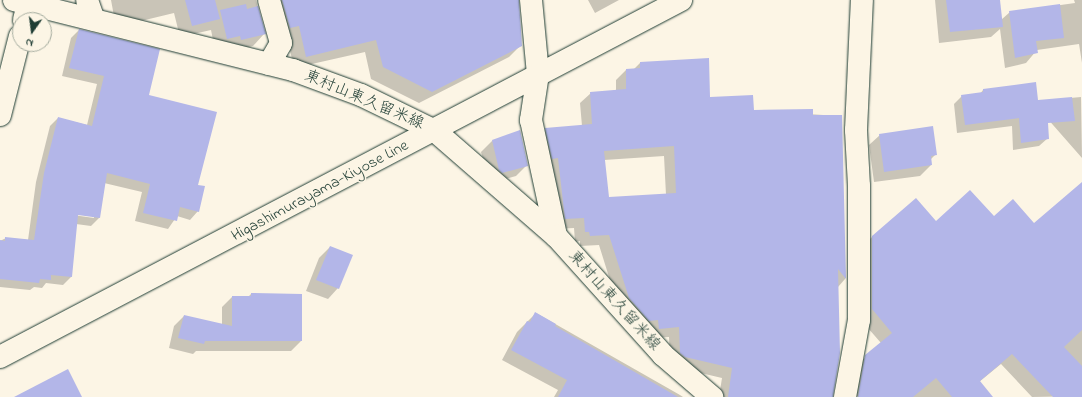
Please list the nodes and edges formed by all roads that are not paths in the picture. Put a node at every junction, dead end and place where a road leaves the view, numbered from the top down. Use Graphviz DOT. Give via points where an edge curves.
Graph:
graph roads {
  1 [pos="269,0"];
  2 [pos="531,0"];
  3 [pos="681,0"];
  4 [pos="862,0"];
  5 [pos="22,8"];
  6 [pos="91,10"];
  7 [pos="16,52"];
  8 [pos="269,64"];
  9 [pos="538,74"];
  10 [pos="0,115"];
  11 [pos="435,131"];
  12 [pos="556,236"];
  13 [pos="0,357"];
  14 [pos="712,397"];
  15 [pos="845,397"];
  1 -- 8 [label="main road" via="281,43"];
  2 -- 9 [label="main road"];
  3 -- 9 [label="main road, Higashimurayama-Kiyose Line"];
  4 -- 15 [label="main road" via="856,130 859,186 859,320"];
  5 -- 6 [label="main road, 東村山東久留米線"];
  6 -- 8 [label="main road, 東村山東久留米線"];
  7 -- 10 [label="main road"];
  8 -- 11 [label="main road, 東村山東久留米線" via="293,70 360,95"];
  9 -- 11 [label="main road, Higashimurayama-Kiyose Line"];
  9 -- 12 [label="main road" via="531,120"];
  11 -- 12 [label="main road, 東村山東久留米線"];
  11 -- 13 [label="main road, Higashimurayama-Kiyose Line"];
  12 -- 14 [label="main road, 東村山東久留米線" via="663,355"];
}
